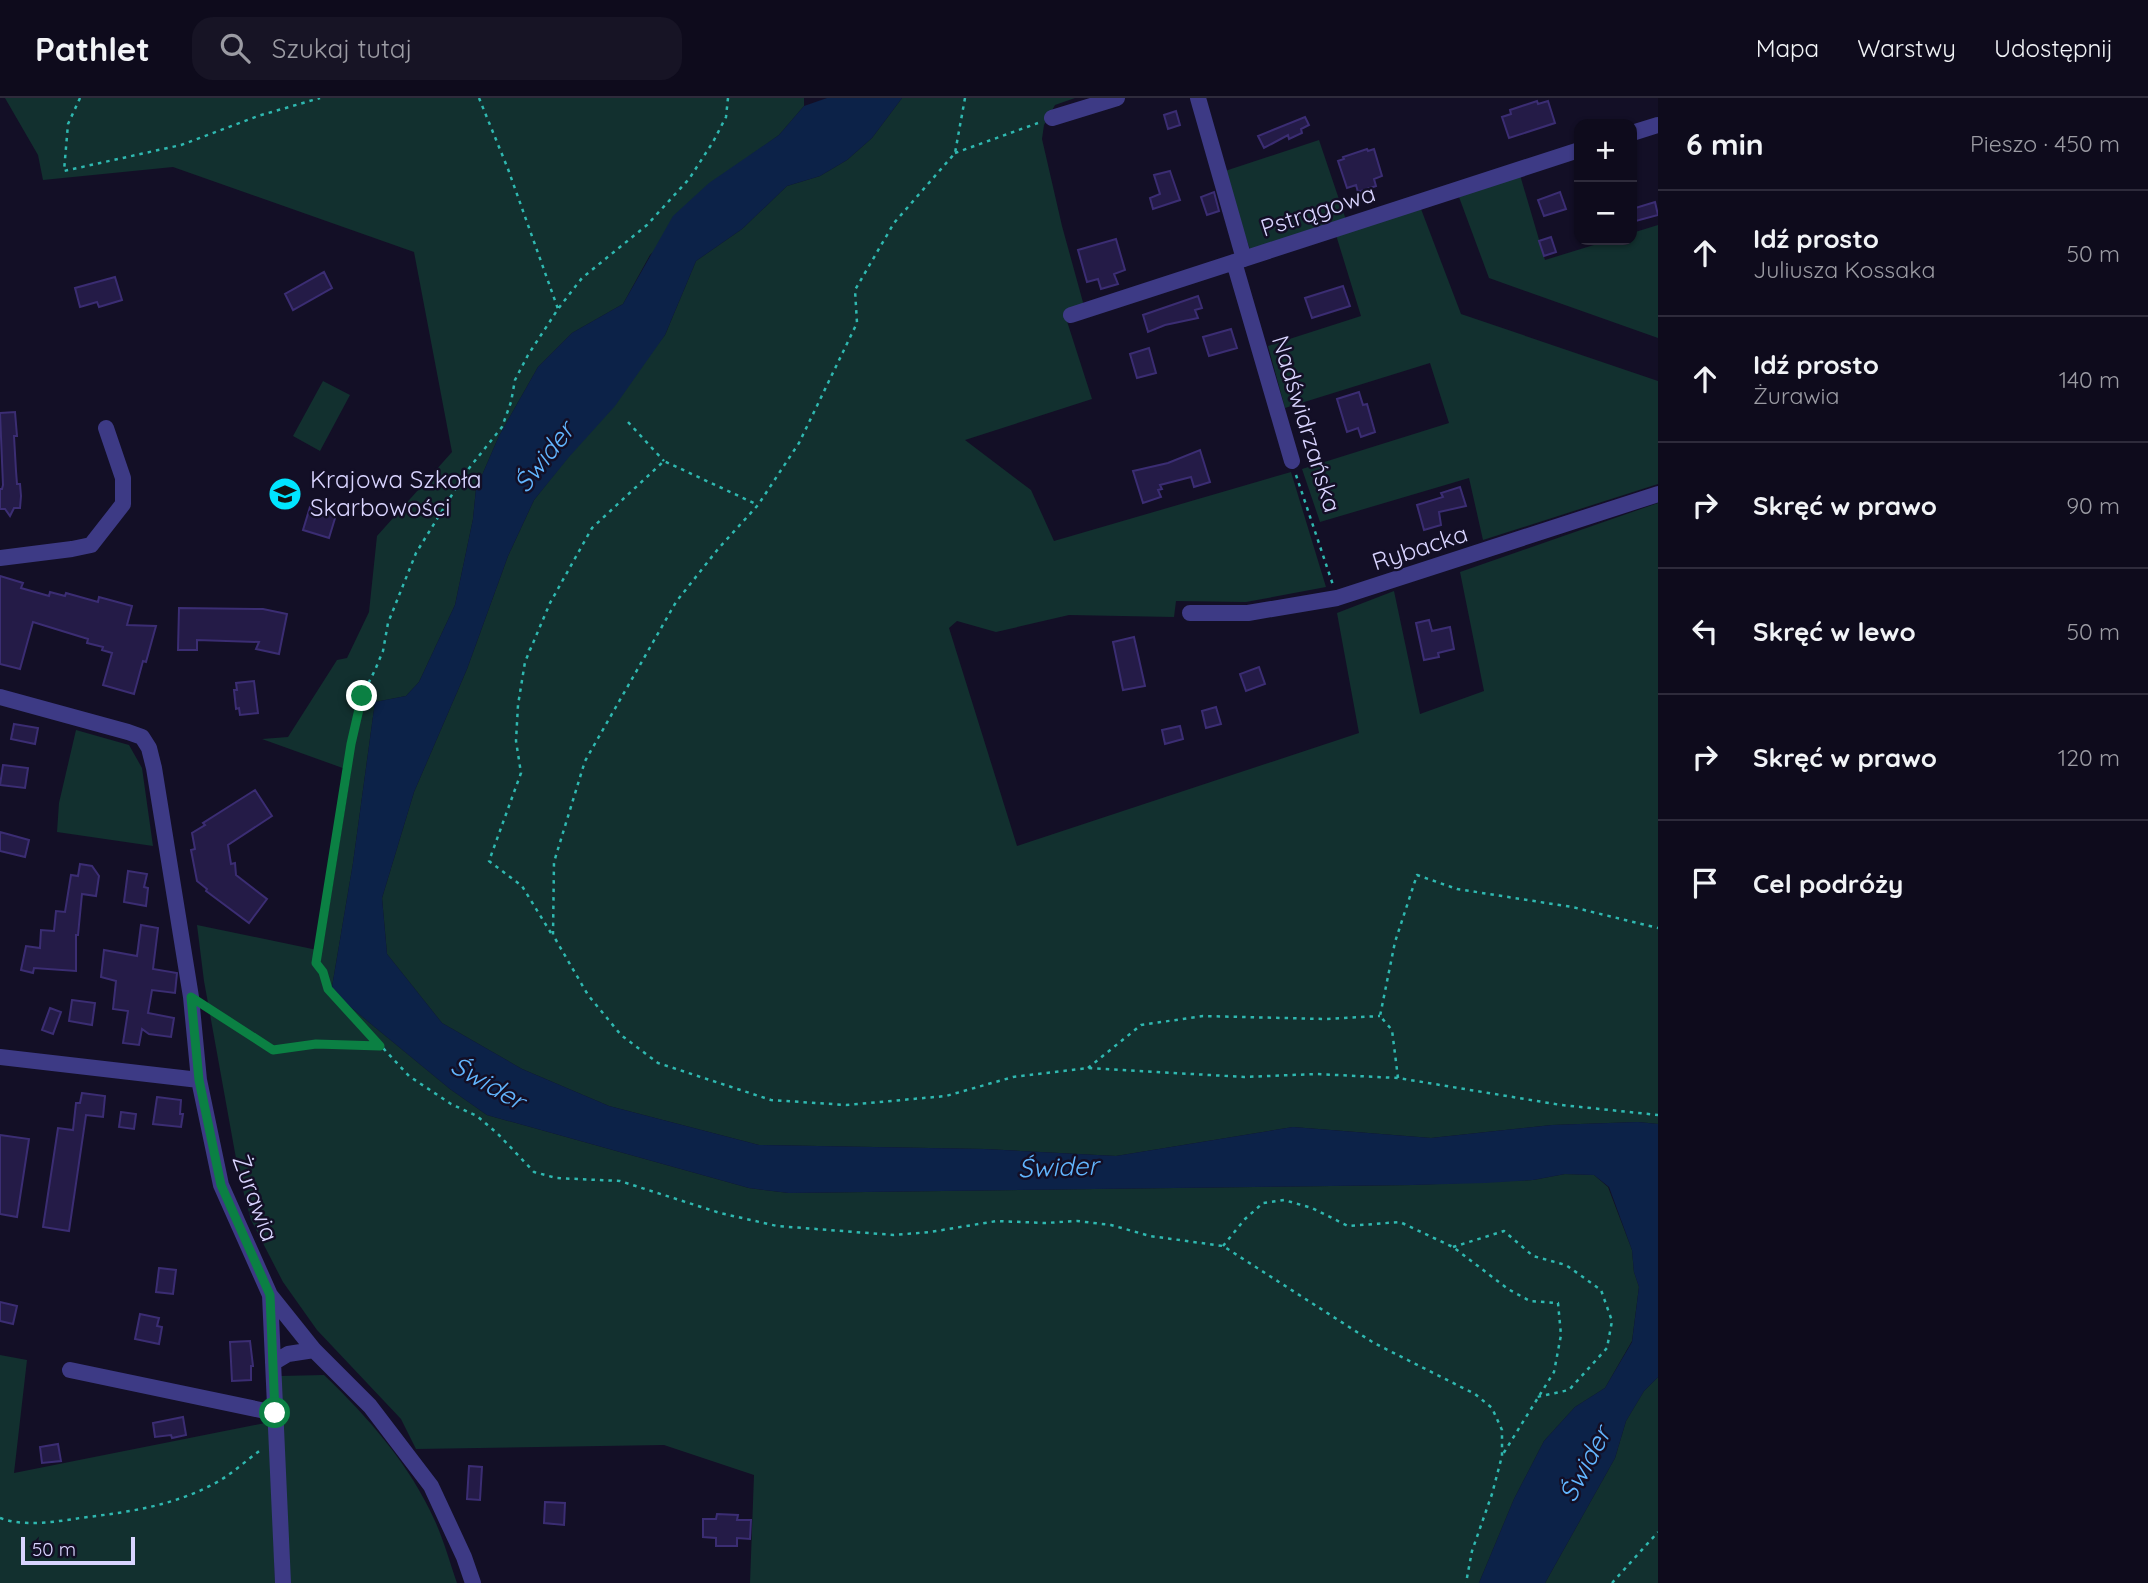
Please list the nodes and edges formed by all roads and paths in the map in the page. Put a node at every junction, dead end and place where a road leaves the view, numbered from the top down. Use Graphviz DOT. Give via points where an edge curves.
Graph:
graph roads {
  1 [pos="80,98"];
  2 [pos="320,98"];
  3 [pos="479,98"];
  4 [pos="728,98"];
  5 [pos="965,98"];
  6 [pos="1117,98"];
  7 [pos="1198,98"];
  8 [pos="1052,118"];
  9 [pos="1658,125"];
  10 [pos="1637,131"];
  11 [pos="1574,152"];
  12 [pos="955,153"];
  13 [pos="1239,261"];
  14 [pos="558,309"];
  15 [pos="1071,315"];
  16 [pos="628,422"];
  17 [pos="106,428"];
  18 [pos="664,461"];
  19 [pos="1292,461"];
  20 [pos="1658,494"];
  21 [pos="758,505"];
  22 [pos="0,558"];
  23 [pos="1337,598"];
  24 [pos="1190,614"];
  25 [pos="0,697"];
  26 [pos="1658,928"];
  27 [pos="553,935"];
  28 [pos="191,997"];
  29 [pos="1380,1016"];
  30 [pos="380,1046"];
  31 [pos="0,1057"];
  32 [pos="1088,1068"];
  33 [pos="1398,1079"];
  34 [pos="199,1080"];
  35 [pos="1658,1115"];
  36 [pos="1223,1246"];
  37 [pos="1453,1247"];
  38 [pos="270,1295"];
  39 [pos="314,1350"];
  40 [pos="273,1363"];
  41 [pos="70,1370"];
  42 [pos="1536,1397"];
  43 [pos="275,1413"];
  44 [pos="277,1434"];
  45 [pos="1502,1457"];
  46 [pos="0,1518"];
  47 [pos="1658,1532"];
  48 [pos="283,1583"];
  49 [pos="473,1583"];
  50 [pos="1466,1583"];
  51 [pos="1612,1583"];
  1 -- 2 [label="path" via="68,124 64,171 181,145"];
  3 -- 14 [label="path"];
  4 -- 14 [label="path" via="726,117 689,179 647,225 582,278"];
  5 -- 12 [label="path"];
  6 -- 8 [label="street"];
  7 -- 13 [label="street, Nadświdrzańska"];
  8 -- 12 [label="path"];
  9 -- 10 [label="street"];
  11 -- 13 [label="street, Pstrągowa"];
  12 -- 21 [label="path" via="894,223 855,290 858,324 799,443"];
  13 -- 15 [label="street, Pstrągowa"];
  13 -- 19 [label="street, Nadświdrzańska"];
  14 -- 30 [label="path" via="515,380 502,427 466,472 416,553 362,696 316,963 328,989"];
  16 -- 18 [label="path"];
  17 -- 22 [label="street" via="123,478 123,504 91,545"];
  18 -- 21 [label="path"];
  18 -- 27 [label="path" via="592,527 550,603 526,662 516,741 521,772 489,861 522,886"];
  19 -- 23 [label="path, Nadświdrzańska"];
  20 -- 23 [label="street, Rybacka"];
  21 -- 27 [label="path" via="676,602 585,761 555,862"];
  23 -- 24 [label="street, Rybacka" via="1248,613"];
  25 -- 28 [label="street, Żurawia" via="142,737 154,768"];
  26 -- 29 [label="path" via="1572,907 1457,889 1417,874 1395,942"];
  27 -- 32 [label="path" via="589,995 621,1035 658,1063 771,1100 846,1105 946,1096 1013,1077"];
  28 -- 30 [label="path" via="273,1050 316,1044"];
  28 -- 34 [label="street, Żurawia"];
  29 -- 32 [label="path" via="1203,1016 1141,1025"];
  29 -- 33 [label="path" via="1392,1030"];
  30 -- 36 [label="path" via="409,1076 477,1116 534,1172 556,1178 620,1181 777,1226 894,1235 998,1221 1077,1221"];
  31 -- 34 [label="street"];
  32 -- 33 [label="path"];
  33 -- 35 [label="path"];
  34 -- 38 [label="street, Żurawia" via="221,1185"];
  36 -- 37 [label="path" via="1263,1203 1283,1200 1348,1226 1400,1222"];
  36 -- 45 [label="path" via="1374,1343 1475,1394 1492,1408 1502,1430"];
  37 -- 42 [label="path" via="1530,1301 1558,1303 1561,1335 1554,1372"];
  37 -- 42 [label="path" via="1504,1231 1534,1256 1566,1265 1601,1290 1612,1321 1607,1348 1569,1390"];
  38 -- 39 [label="street, Żurawia"];
  38 -- 40 [label="street"];
  39 -- 40 [label="street" via="288,1354"];
  39 -- 49 [label="street, Żurawia" via="370,1406 431,1486"];
  40 -- 43 [label="street"];
  41 -- 43 [label="street"];
  42 -- 45 [label="path"];
  43 -- 44 [label="street"];
  44 -- 46 [label="path" via="220,1480 181,1499 139,1511 50,1522"];
  44 -- 48 [label="street"];
  45 -- 50 [label="path"];
  47 -- 51 [label="path"];
}
